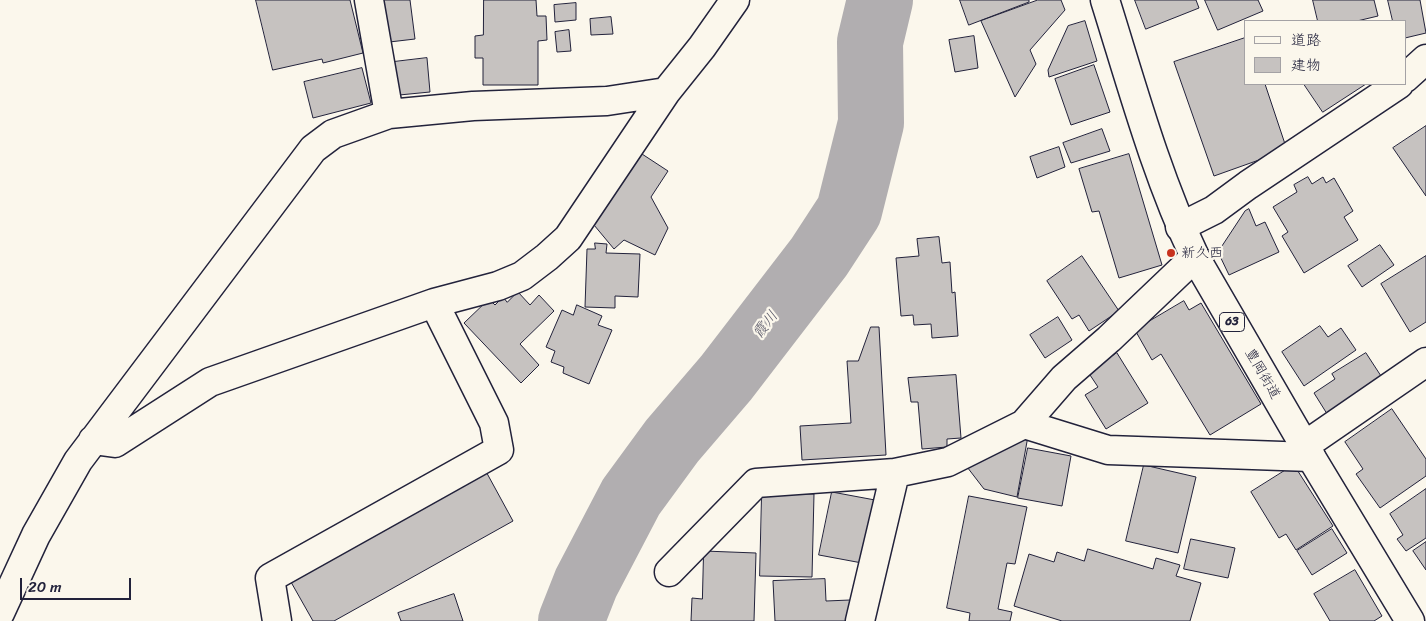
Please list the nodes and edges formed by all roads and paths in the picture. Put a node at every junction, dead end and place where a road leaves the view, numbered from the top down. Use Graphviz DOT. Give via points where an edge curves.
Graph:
graph roads {
  1 [pos="369,0"];
  2 [pos="734,0"];
  3 [pos="1104,0"];
  4 [pos="1426,59"];
  5 [pos="1406,77"];
  6 [pos="1398,85"];
  7 [pos="666,92"];
  8 [pos="389,114"];
  9 [pos="1180,227"];
  10 [pos="1195,257"];
  11 [pos="434,303"];
  12 [pos="1426,362"];
  13 [pos="1024,424"];
  14 [pos="93,440"];
  15 [pos="1307,452"];
  16 [pos="894,473"];
  17 [pos="669,572"];
  18 [pos="0,612"];
  19 [pos="277,621"];
  20 [pos="860,621"];
  21 [pos="1410,621"];
  1 -- 8 [label="street"];
  2 -- 7 [label="street"];
  3 -- 9 [label="street, 豊岡街道 / 63"];
  4 -- 5 [label="street"];
  6 -- 9 [label="street" via="1214,210"];
  7 -- 8 [label="street" via="607,101 474,106"];
  7 -- 11 [label="street" via="568,238 522,276 498,286"];
  8 -- 14 [label="street" via="333,134 313,149"];
  9 -- 10 [label="street, 豊岡街道 / 63"];
  10 -- 13 [label="street" via="1064,378"];
  10 -- 15 [label="street, 豊岡街道 / 63"];
  11 -- 14 [label="street" via="210,382 115,443"];
  11 -- 19 [label="street" via="494,423 499,450 270,578"];
  12 -- 15 [label="street"];
  13 -- 15 [label="street" via="1108,450"];
  13 -- 16 [label="street" via="948,462"];
  14 -- 18 [label="street" via="78,460 36,535"];
  15 -- 21 [label="street, 豊岡街道 / 63"];
  16 -- 17 [label="street" via="756,483"];
  16 -- 20 [label="street"];
}
